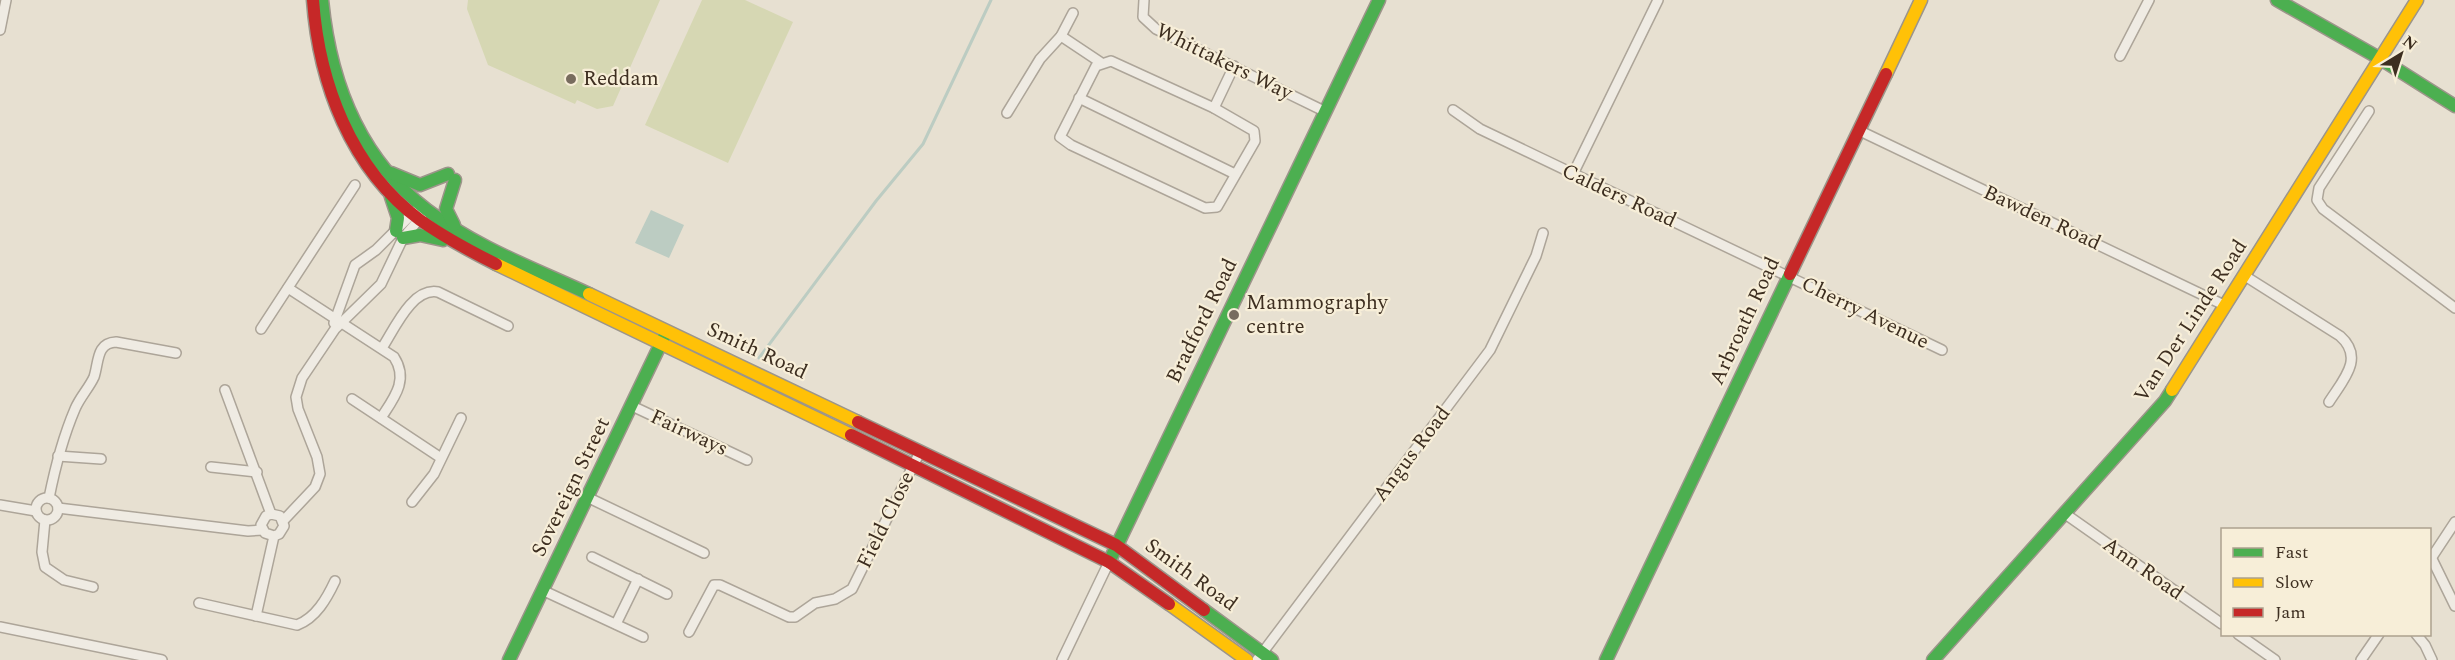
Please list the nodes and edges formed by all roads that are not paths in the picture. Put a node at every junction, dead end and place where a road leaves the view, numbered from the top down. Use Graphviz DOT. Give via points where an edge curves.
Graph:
graph roads {
  1 [pos="6,0"];
  2 [pos="313,0"];
  3 [pos="322,0"];
  4 [pos="1144,0"];
  5 [pos="1658,0"];
  6 [pos="1921,0"];
  7 [pos="2150,0"];
  8 [pos="2277,0"];
  9 [pos="2417,0"];
  10 [pos="1376,1"];
  11 [pos="1073,13"];
  12 [pos="0,30"];
  13 [pos="1061,36"];
  14 [pos="2120,56"];
  15 [pos="2379,58"];
  16 [pos="1100,62"];
  17 [pos="1234,66"];
  18 [pos="1078,98"];
  19 [pos="341,106"];
  20 [pos="2455,106"];
  21 [pos="1214,108"];
  22 [pos="1453,110"];
  23 [pos="1324,111"];
  24 [pos="2369,111"];
  25 [pos="1007,113"];
  26 [pos="1858,130"];
  27 [pos="384,170"];
  28 [pos="1235,174"];
  29 [pos="1573,174"];
  30 [pos="355,185"];
  31 [pos="390,194"];
  32 [pos="420,212"];
  33 [pos="459,230"];
  34 [pos="1543,233"];
  35 [pos="400,234"];
  36 [pos="459,245"];
  37 [pos="376,250"];
  38 [pos="392,262"];
  39 [pos="1788,276"];
  40 [pos="2245,276"];
  41 [pos="288,288"];
  42 [pos="2226,306"];
  43 [pos="2455,308"];
  44 [pos="334,318"];
  45 [pos="339,326"];
  46 [pos="508,326"];
  47 [pos="261,328"];
  48 [pos="664,336"];
  49 [pos="382,348"];
  50 [pos="1942,350"];
  51 [pos="176,354"];
  52 [pos="225,390"];
  53 [pos="352,399"];
  54 [pos="2329,402"];
  55 [pos="632,406"];
  56 [pos="381,418"];
  57 [pos="461,418"];
  58 [pos="920,452"];
  59 [pos="58,456"];
  60 [pos="441,458"];
  61 [pos="101,459"];
  62 [pos="747,460"];
  63 [pos="913,466"];
  64 [pos="211,467"];
  65 [pos="257,472"];
  66 [pos="49,498"];
  67 [pos="589,498"];
  68 [pos="412,502"];
  69 [pos="0,505"];
  70 [pos="58,508"];
  71 [pos="36,511"];
  72 [pos="2064,513"];
  73 [pos="271,514"];
  74 [pos="45,520"];
  75 [pos="283,521"];
  76 [pos="2455,522"];
  77 [pos="262,530"];
  78 [pos="274,536"];
  79 [pos="1116,545"];
  80 [pos="704,553"];
  81 [pos="592,557"];
  82 [pos="2431,558"];
  83 [pos="2431,561"];
  84 [pos="1109,562"];
  85 [pos="638,579"];
  86 [pos="335,581"];
  87 [pos="93,587"];
  88 [pos="542,590"];
  89 [pos="667,594"];
  90 [pos="198,603"];
  91 [pos="2455,606"];
  92 [pos="256,616"];
  93 [pos="2221,623"];
  94 [pos="616,624"];
  95 [pos="0,627"];
  96 [pos="689,632"];
  97 [pos="2241,636"];
  98 [pos="2378,636"];
  99 [pos="2418,636"];
  100 [pos="643,637"];
  101 [pos="1264,658"];
  102 [pos="162,660"];
  103 [pos="509,660"];
  104 [pos="1062,660"];
  105 [pos="1247,660"];
  106 [pos="1606,660"];
  107 [pos="1933,660"];
  108 [pos="2275,660"];
  109 [pos="2361,660"];
  110 [pos="2432,660"];
  1 -- 12 [label="street"];
  2 -- 19 [label="main road, Smith Road" via="315,29"];
  3 -- 19 [label="main road, Smith Road"];
  4 -- 17 [label="street, Whittakers Way" via="1142,14 1147,24"];
  5 -- 29 [label="street"];
  6 -- 26 [label="main road, Arbroath Road"];
  7 -- 14 [label="street"];
  8 -- 15 [label="main road"];
  9 -- 15 [label="main road, Van Der Linde Road"];
  10 -- 23 [label="main road, Bradford Road"];
  11 -- 13 [label="street"];
  13 -- 16 [label="street"];
  13 -- 25 [label="street" via="1040,59"];
  15 -- 20 [label="main road"];
  15 -- 40 [label="main road, Van Der Linde Road"];
  16 -- 18 [label="street"];
  16 -- 21 [label="street" via="1111,61"];
  17 -- 21 [label="street"];
  17 -- 23 [label="street, Whittakers Way"];
  18 -- 28 [label="street"];
  18 -- 28 [label="street" via="1060,134 1071,145 1209,209 1217,207"];
  19 -- 27 [label="main road, Smith Road"];
  19 -- 31 [label="main road, Smith Road" via="361,158"];
  21 -- 28 [label="street" via="1251,128 1256,136"];
  22 -- 29 [label="street, Calders Road" via="1480,129"];
  23 -- 79 [label="main road, Bradford Road"];
  24 -- 43 [label="street" via="2319,188 2317,200 2323,209"];
  26 -- 39 [label="main road, Arbroath Road"];
  26 -- 42 [label="street, Bawden Road"];
  27 -- 32 [label="main road, Smith Road"];
  27 -- 33 [label="main road" via="420,185 451,177 444,207"];
  29 -- 39 [label="street, Calders Road"];
  30 -- 41 [label="street"];
  31 -- 32 [label="main road, Smith Road"];
  31 -- 35 [label="main road"];
  32 -- 33 [label="main road, Smith Road"];
  32 -- 35 [label="street"];
  32 -- 36 [label="main road, Smith Road"];
  33 -- 48 [label="main road, Smith Road"];
  34 -- 101 [label="street, Angus Road" via="1536,256 1490,350"];
  35 -- 36 [label="main road"];
  35 -- 37 [label="street"];
  35 -- 38 [label="street"];
  36 -- 48 [label="main road, Smith Road"];
  37 -- 38 [label="street"];
  37 -- 44 [label="street" via="355,266"];
  38 -- 45 [label="street" via="377,289"];
  39 -- 50 [label="street, Cherry Avenue"];
  39 -- 106 [label="main road, Arbroath Road"];
  40 -- 42 [label="main road, Van Der Linde Road"];
  40 -- 54 [label="street" via="2350,346 2352,365"];
  41 -- 44 [label="street"];
  41 -- 47 [label="street"];
  42 -- 72 [label="main road, Van Der Linde Road" via="2165,401"];
  44 -- 45 [label="street"];
  45 -- 49 [label="street"];
  45 -- 75 [label="street" via="302,378 296,397 321,468 319,480"];
  46 -- 49 [label="street" via="438,292 426,291 416,298"];
  48 -- 55 [label="main road, Sovereign Street"];
  48 -- 58 [label="main road, Smith Road"];
  48 -- 63 [label="main road, Smith Road"];
  49 -- 56 [label="street" via="394,357 401,374 396,394"];
  51 -- 59 [label="street" via="116,342 106,344 100,351 92,380 75,408"];
  52 -- 65 [label="street"];
  53 -- 56 [label="street"];
  55 -- 62 [label="street, Fairways"];
  55 -- 67 [label="main road, Sovereign Street"];
  56 -- 60 [label="street"];
  57 -- 60 [label="street"];
  58 -- 63 [label="street, Field Close"];
  58 -- 79 [label="main road, Smith Road"];
  59 -- 61 [label="street"];
  59 -- 66 [label="street"];
  60 -- 68 [label="street" via="430,481"];
  63 -- 84 [label="main road, Smith Road"];
  63 -- 96 [label="street, Field Close" via="852,589 789,617 714,585"];
  64 -- 65 [label="street"];
  65 -- 73 [label="street"];
  66 -- 70 [label="street"];
  66 -- 71 [label="street" via="38,503"];
  67 -- 80 [label="street"];
  67 -- 88 [label="main road, Sovereign Street"];
  69 -- 71 [label="street"];
  70 -- 74 [label="street" via="55,517"];
  70 -- 77 [label="street"];
  71 -- 74 [label="street"];
  72 -- 93 [label="street, Ann Road"];
  72 -- 107 [label="main road, Van Der Linde Road"];
  73 -- 75 [label="street"];
  73 -- 77 [label="street" via="263,519"];
  74 -- 87 [label="street" via="45,567 64,580"];
  75 -- 78 [label="street" via="282,531"];
  76 -- 82 [label="street"];
  77 -- 78 [label="street"];
  78 -- 92 [label="street"];
  79 -- 84 [label="main road, Bradford Road"];
  79 -- 101 [label="main road, Smith Road"];
  81 -- 85 [label="street"];
  83 -- 91 [label="street"];
  84 -- 104 [label="street, Bradford Road"];
  84 -- 105 [label="main road, Smith Road"];
  85 -- 89 [label="street"];
  85 -- 94 [label="street"];
  86 -- 92 [label="street" via="327,598 302,623"];
  88 -- 94 [label="street"];
  88 -- 103 [label="main road, Sovereign Street"];
  90 -- 92 [label="street"];
  94 -- 100 [label="street"];
  95 -- 102 [label="street"];
  97 -- 108 [label="street"];
  98 -- 109 [label="street"];
  99 -- 110 [label="street"];
}
